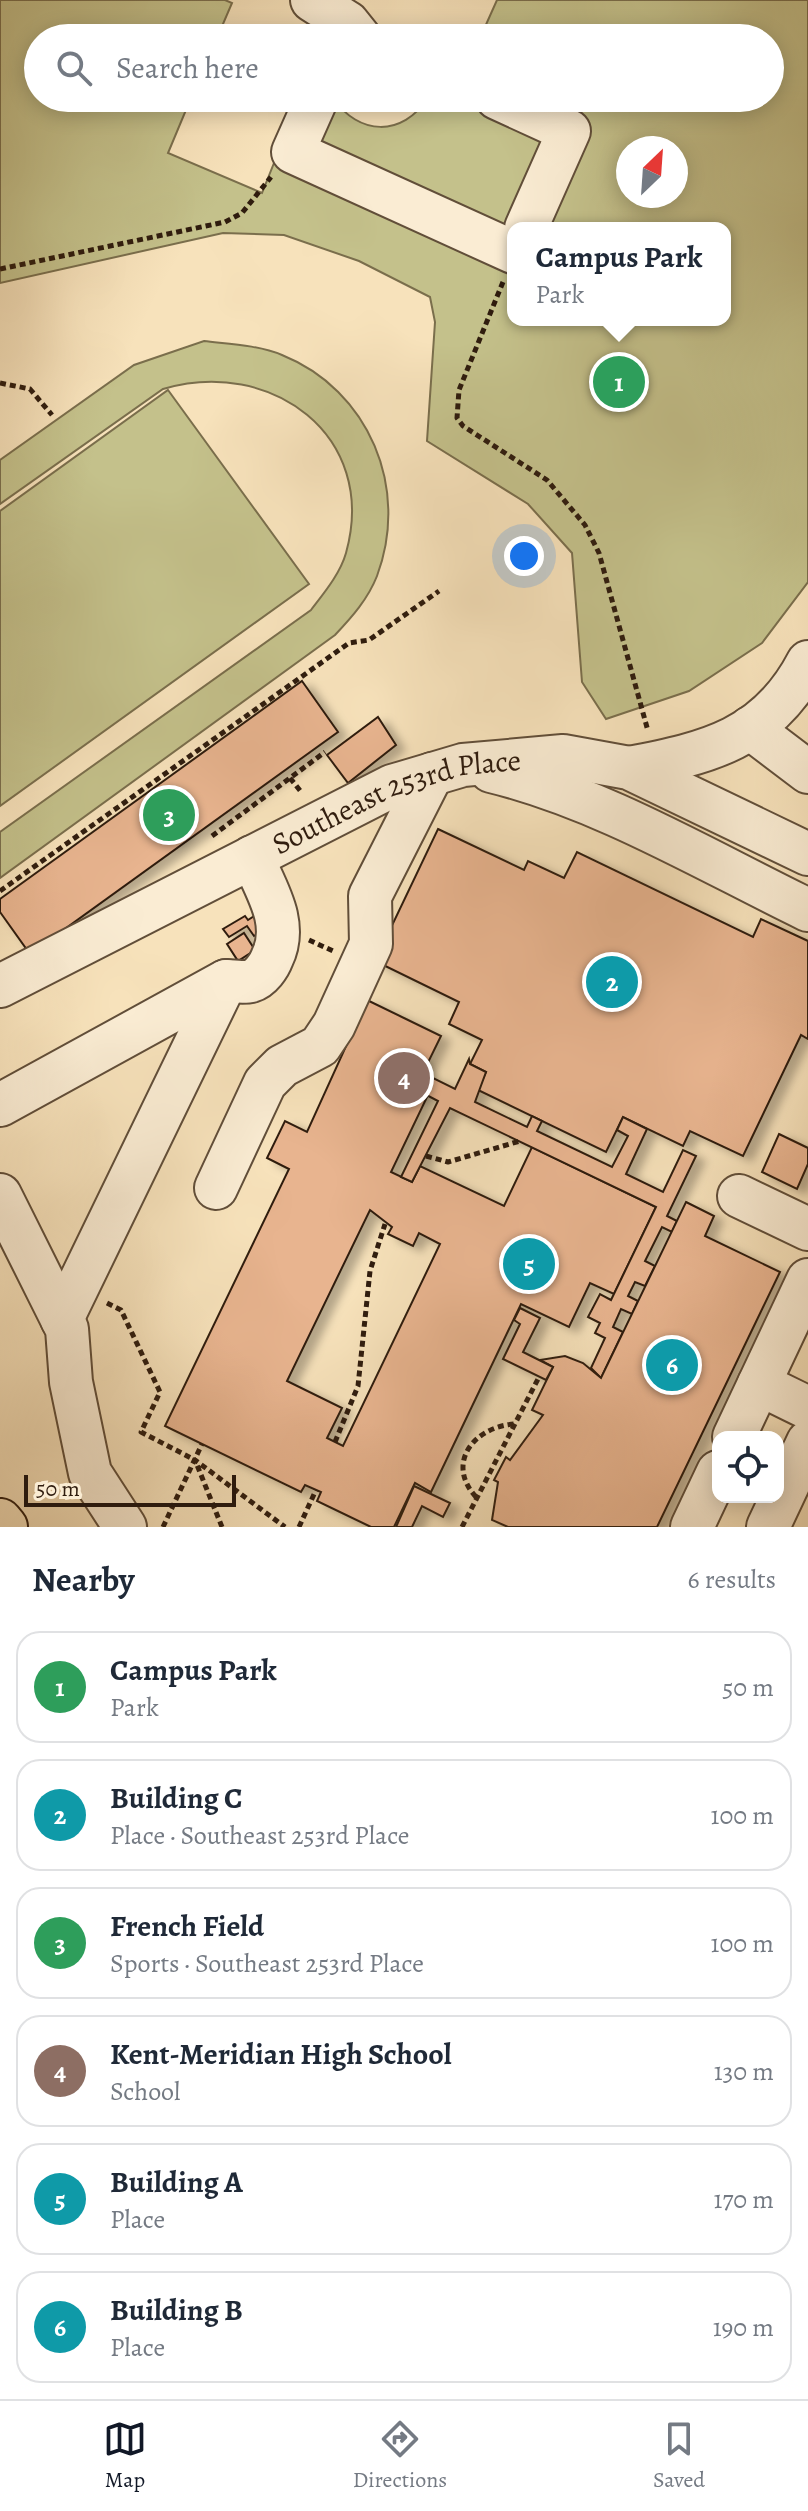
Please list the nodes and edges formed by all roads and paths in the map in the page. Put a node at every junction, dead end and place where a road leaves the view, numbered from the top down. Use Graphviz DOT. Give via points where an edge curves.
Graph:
graph roads {
  1 [pos="315,1"];
  2 [pos="349,24"];
  3 [pos="311,112"];
  4 [pos="528,112"];
  5 [pos="293,152"];
  6 [pos="529,222"];
  7 [pos="507,261"];
  8 [pos="0,269"];
  9 [pos="507,270"];
  10 [pos="0,383"];
  11 [pos="52,415"];
  12 [pos="439,591"];
  13 [pos="808,662"];
  14 [pos="750,728"];
  15 [pos="643,765"];
  16 [pos="447,769"];
  17 [pos="808,772"];
  18 [pos="808,854"];
  19 [pos="252,857"];
  20 [pos="0,891"];
  21 [pos="808,910"];
  22 [pos="304,938"];
  23 [pos="343,956"];
  24 [pos="226,981"];
  25 [pos="0,986"];
  26 [pos="0,1105"];
  27 [pos="520,1141"];
  28 [pos="426,1156"];
  29 [pos="216,1188"];
  30 [pos="0,1195"];
  31 [pos="739,1196"];
  32 [pos="385,1224"];
  33 [pos="808,1229"];
  34 [pos="70,1304"];
  35 [pos="803,1306"];
  36 [pos="539,1377"];
  37 [pos="759,1384"];
  38 [pos="808,1408"];
  39 [pos="515,1424"];
  40 [pos="737,1431"];
  41 [pos="335,1442"];
  42 [pos="808,1442"];
  43 [pos="202,1444"];
  44 [pos="195,1460"];
  45 [pos="712,1485"];
  46 [pos="316,1490"];
  47 [pos="476,1497"];
  48 [pos="0,1521"];
  49 [pos="5,1527"];
  50 [pos="125,1527"];
  51 [pos="163,1527"];
  52 [pos="222,1527"];
  53 [pos="285,1527"];
  54 [pos="299,1527"];
  55 [pos="462,1527"];
  56 [pos="692,1527"];
  57 [pos="768,1527"];
  1 -- 2 [label="street"];
  3 -- 5 [label="street"];
  4 -- 6 [label="street" via="569,131"];
  5 -- 7 [label="street"];
  5 -- 8 [label="path" via="242,213 225,222"];
  9 -- 15 [label="path" via="459,390 457,418 547,480 585,525 599,553 618,631"];
  10 -- 11 [label="path" via="30,389"];
  12 -- 20 [label="path" via="369,640 349,643"];
  13 -- 14 [label="street" via="770,714"];
  14 -- 15 [label="street" via="705,753"];
  14 -- 17 [label="street"];
  15 -- 16 [label="street, Southeast 253rd Place" via="563,756"];
  15 -- 18 [label="street, Southeast 253rd Place"];
  16 -- 19 [label="street, Southeast 253rd Place" via="392,786"];
  16 -- 21 [label="street" via="536,782"];
  16 -- 29 [label="street" via="370,896 371,944 334,1025 320,1046 282,1066 265,1083"];
  19 -- 24 [label="street" via="277,915 277,949 268,968 252,981"];
  19 -- 25 [label="street, Southeast 253rd Place"];
  22 -- 23 [label="path"];
  24 -- 26 [label="street"];
  24 -- 34 [label="street"];
  27 -- 28 [label="path" via="448,1162"];
  30 -- 34 [label="street"];
  31 -- 33 [label="street"];
  32 -- 41 [label="path" via="370,1271 358,1386"];
  34 -- 44 [label="path" via="121,1310 160,1392 141,1432"];
  34 -- 50 [label="street" via="71,1382 90,1473"];
  35 -- 37 [label="street"];
  36 -- 39 [label="path"];
  37 -- 38 [label="street"];
  37 -- 40 [label="street"];
  39 -- 47 [label="path"];
  39 -- 47 [label="path" via="489,1428 467,1452 465,1485"];
  42 -- 57 [label="street"];
  43 -- 44 [label="path"];
  44 -- 51 [label="path"];
  44 -- 52 [label="path"];
  44 -- 53 [label="path"];
  45 -- 56 [label="street"];
  46 -- 54 [label="path"];
  47 -- 55 [label="path"];
  48 -- 49 [label="main road"];
}
